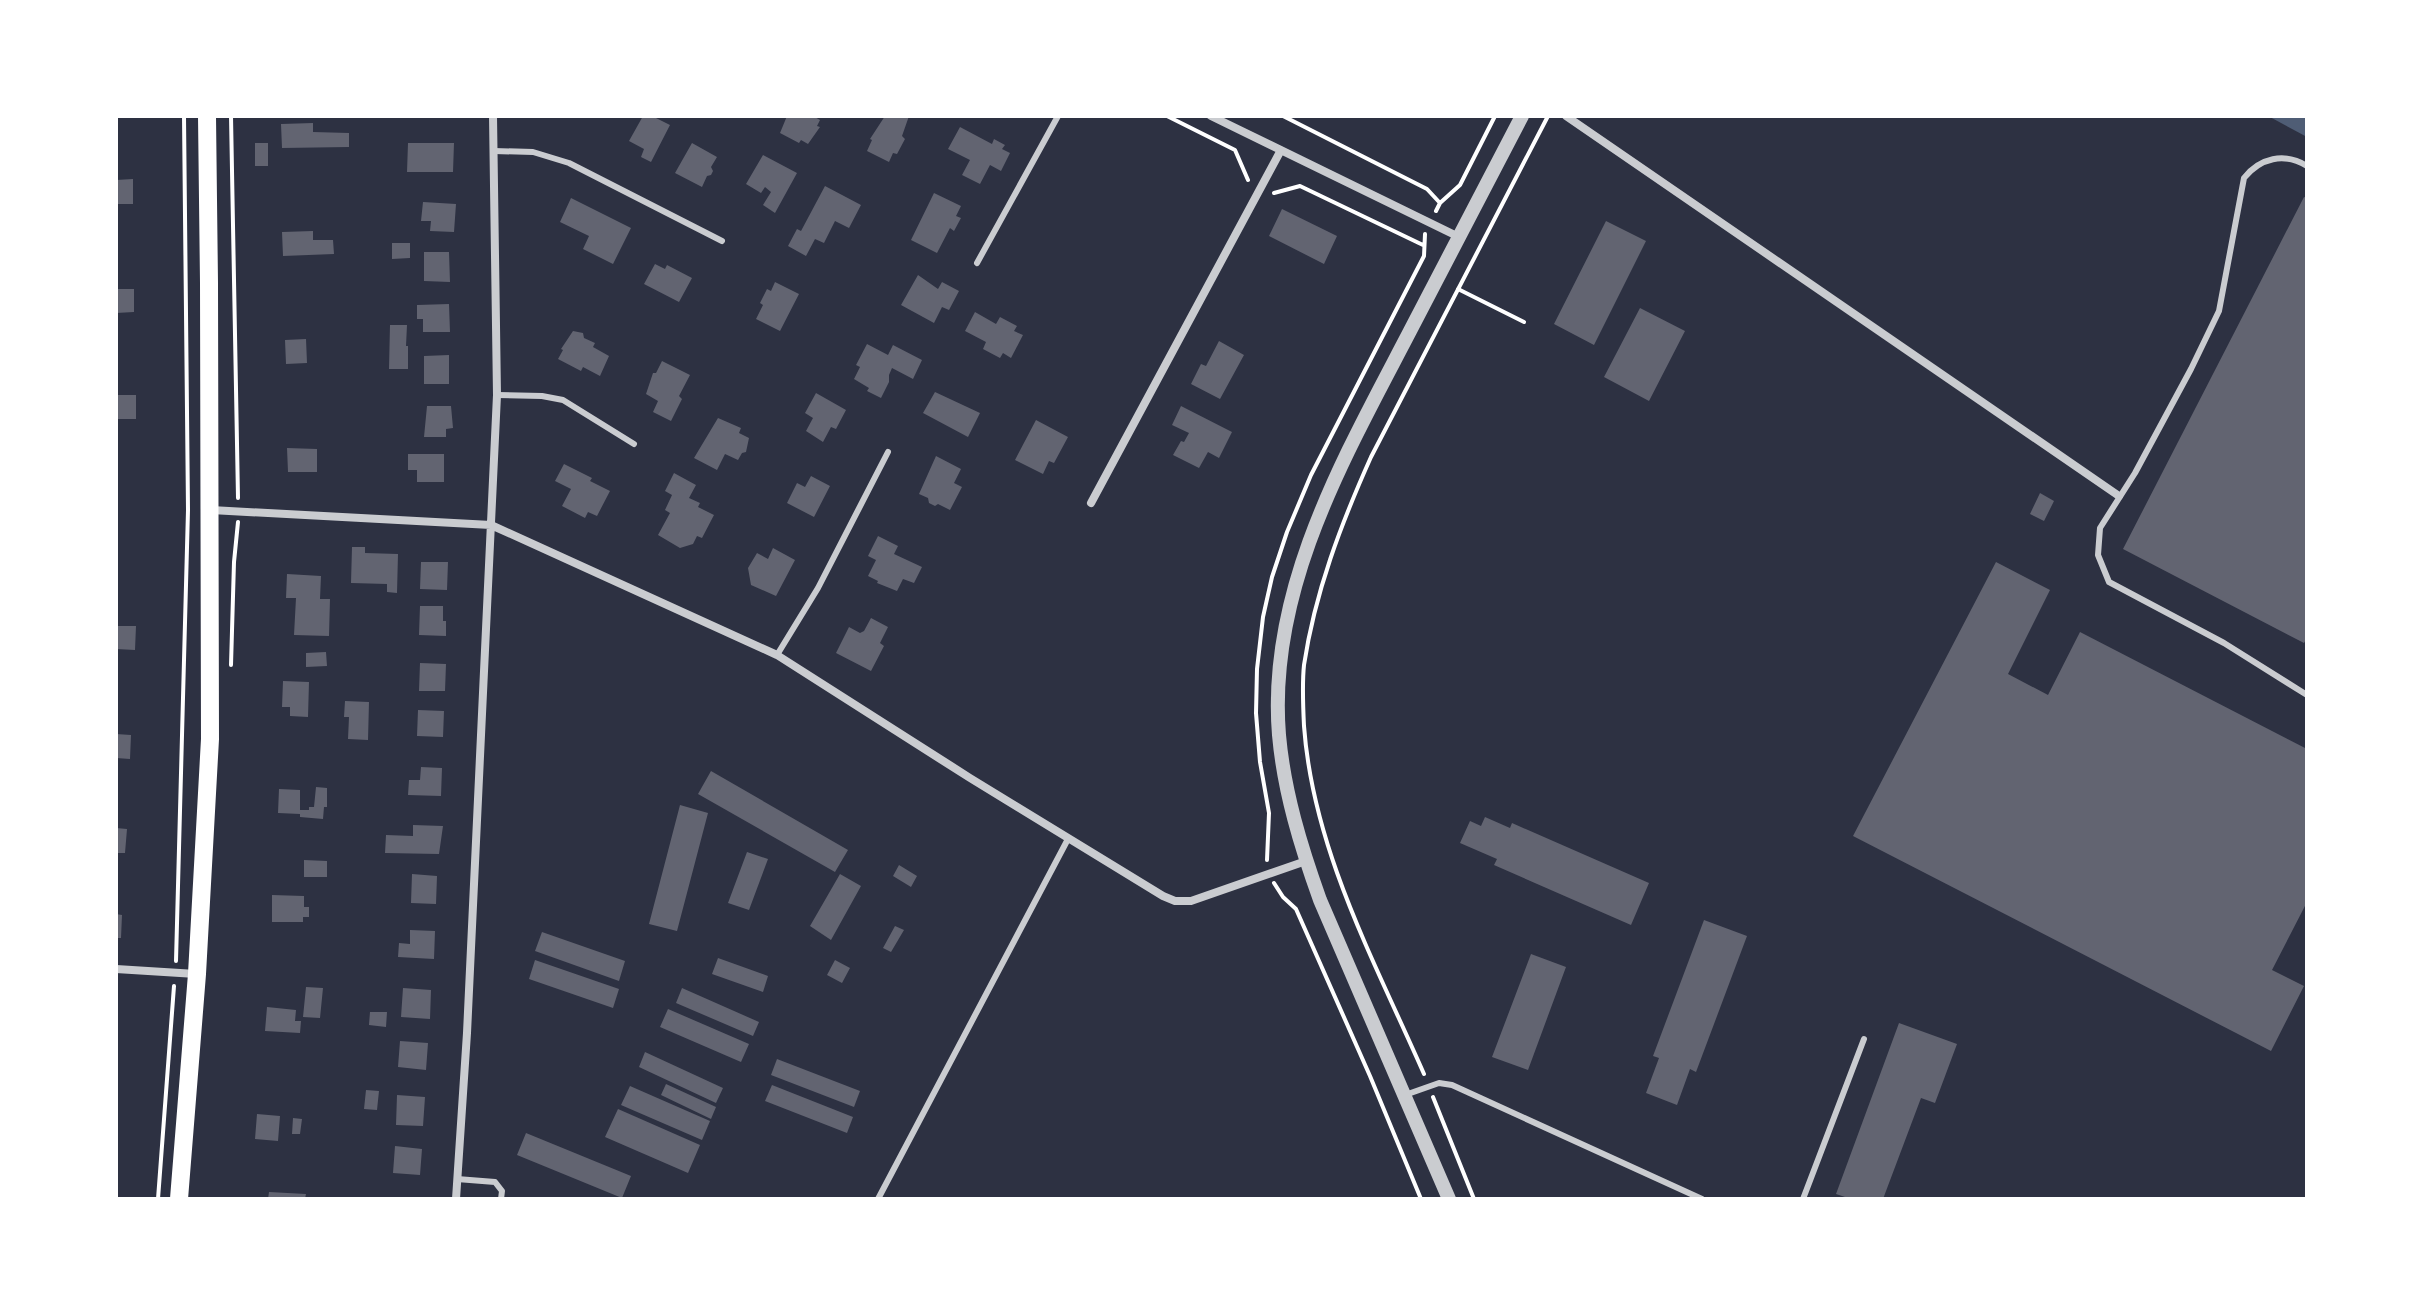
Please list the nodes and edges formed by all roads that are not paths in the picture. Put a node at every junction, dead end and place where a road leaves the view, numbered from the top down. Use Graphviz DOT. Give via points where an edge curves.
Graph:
graph roads {
  1 [pos="207,116"];
  2 [pos="493,116"];
  3 [pos="1058,116"];
  4 [pos="1211,116"];
  5 [pos="1522,116"];
  6 [pos="1566,116"];
  7 [pos="1281,150"];
  8 [pos="494,151"];
  9 [pos="2307,166"];
  10 [pos="1459,237"];
  11 [pos="722,241"];
  12 [pos="977,263"];
  13 [pos="497,395"];
  14 [pos="634,444"];
  15 [pos="888,452"];
  16 [pos="2119,496"];
  17 [pos="1091,503"];
  18 [pos="210,510"];
  19 [pos="491,525"];
  20 [pos="777,655"];
  21 [pos="2307,695"];
  22 [pos="1068,839"];
  23 [pos="1306,861"];
  24 [pos="116,969"];
  25 [pos="197,974"];
  26 [pos="1864,1039"];
  27 [pos="1405,1095"];
  28 [pos="457,1179"];
  29 [pos="179,1199"];
  30 [pos="456,1199"];
  31 [pos="501,1199"];
  32 [pos="878,1199"];
  33 [pos="1449,1199"];
  34 [pos="1702,1199"];
  35 [pos="1803,1199"];
  1 -- 18 [label="main road"];
  2 -- 8 [label="street"];
  3 -- 12 [label="lane"];
  4 -- 7 [label="street"];
  5 -- 10 [label="street"];
  6 -- 16 [label="street"];
  7 -- 10 [label="street"];
  7 -- 17 [label="street"];
  8 -- 11 [label="lane" via="533,152 569,163"];
  8 -- 13 [label="street"];
  9 -- 16 [label="lane" via="2283,157 2266,160 2244,178 2219,311"];
  10 -- 23 [label="street" via="1334,480 1293,591 1283,642 1279,734 1287,791"];
  13 -- 14 [label="lane" via="563,400"];
  13 -- 19 [label="street"];
  15 -- 20 [label="lane"];
  16 -- 21 [label="lane" via="2100,528 2098,555 2109,582 2224,643"];
  18 -- 19 [label="street"];
  18 -- 25 [label="main road" via="210,739"];
  19 -- 20 [label="street"];
  19 -- 28 [label="street"];
  20 -- 22 [label="street"];
  22 -- 23 [label="street" via="1175,901 1191,901"];
  22 -- 32 [label="lane"];
  23 -- 27 [label="street"];
  24 -- 25 [label="street"];
  25 -- 29 [label="main road"];
  26 -- 35 [label="lane"];
  27 -- 33 [label="street"];
  27 -- 34 [label="lane" via="1439,1083 1452,1085"];
  28 -- 30 [label="street"];
  28 -- 31 [label="lane" via="495,1182"];
}
